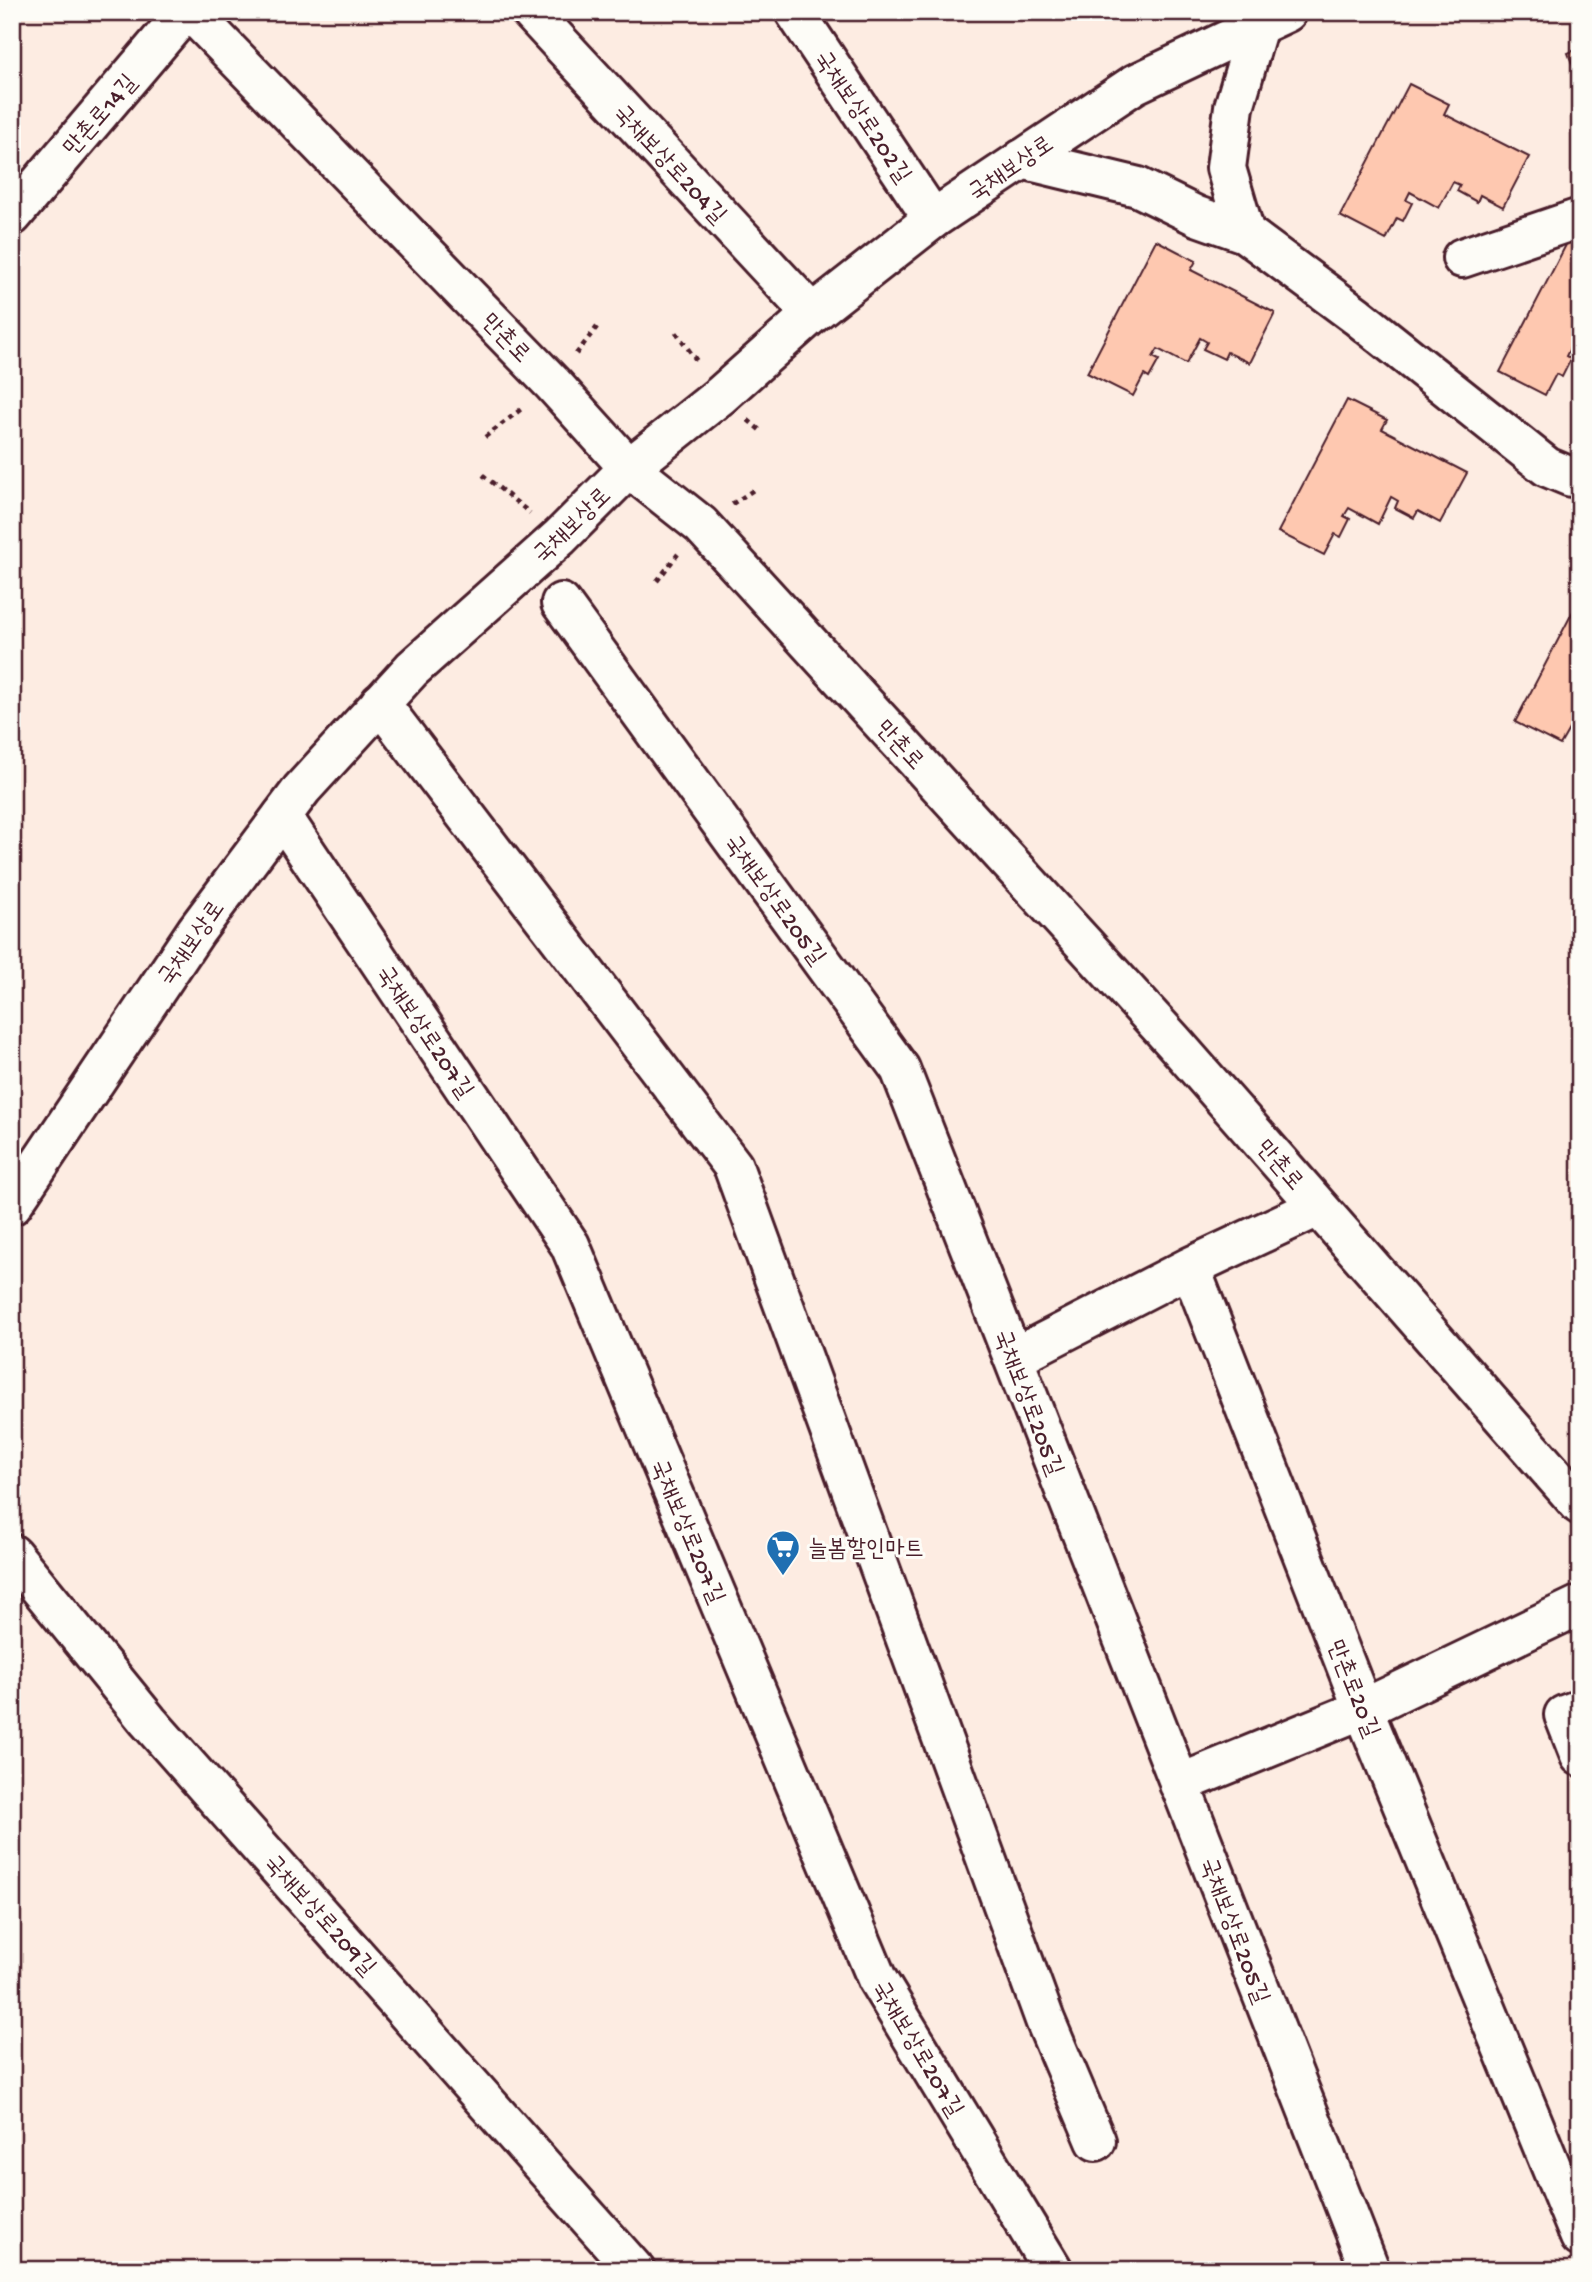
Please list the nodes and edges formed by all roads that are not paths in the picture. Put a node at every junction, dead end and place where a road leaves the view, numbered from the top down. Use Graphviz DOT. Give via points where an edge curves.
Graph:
graph roads {
  1 [pos="185,12"];
  2 [pos="191,12"];
  3 [pos="531,12"];
  4 [pos="795,12"];
  5 [pos="1273,19"];
  6 [pos="1022,159"];
  7 [pos="12,216"];
  8 [pos="1580,218"];
  9 [pos="933,219"];
  10 [pos="1245,233"];
  11 [pos="1462,258"];
  12 [pos="812,314"];
  13 [pos="629,468"];
  14 [pos="1580,475"];
  15 [pos="561,604"];
  16 [pos="380,703"];
  17 [pos="282,816"];
  18 [pos="12,1205"];
  19 [pos="1318,1207"];
  20 [pos="1190,1267"];
  21 [pos="1013,1358"];
  22 [pos="1580,1505"];
  23 [pos="12,1554"];
  24 [pos="1580,1605"];
  25 [pos="1363,1709"];
  26 [pos="1580,1709"];
  27 [pos="1580,1756"];
  28 [pos="1179,1784"];
  29 [pos="1097,2141"];
  30 [pos="1580,2238"];
  31 [pos="635,2270"];
  32 [pos="1054,2270"];
  33 [pos="1370,2270"];
  1 -- 7 [label="street, 만촌로14길"];
  2 -- 13 [label="street, 만촌로" via="554,384"];
  3 -- 12 [label="street, 국채보상로204길"];
  4 -- 9 [label="street, 국채보상로202길"];
  5 -- 6 [label="street, 국채보상로" via="1135,84"];
  5 -- 10 [label="street" via="1234,107 1226,168"];
  6 -- 9 [label="street, 국채보상로"];
  6 -- 10 [label="street" via="1138,187"];
  8 -- 11 [label="street"];
  9 -- 12 [label="street, 국채보상로"];
  10 -- 14 [label="street" via="1547,467 1572,477"];
  12 -- 13 [label="street, 국채보상로"];
  13 -- 16 [label="street, 국채보상로"];
  13 -- 19 [label="street, 만촌로" via="701,525 1173,1041"];
  15 -- 21 [label="street, 국채보상로205길" via="900,1069"];
  16 -- 17 [label="street, 국채보상로"];
  16 -- 29 [label="street" via="733,1166 1045,2020"];
  17 -- 18 [label="street, 국채보상로" via="196,931"];
  17 -- 32 [label="street, 국채보상로207길" via="569,1245 877,1979"];
  19 -- 20 [label="street"];
  19 -- 22 [label="street, 만촌로"];
  20 -- 21 [label="street"];
  20 -- 25 [label="street, 만촌로20길"];
  21 -- 28 [label="street, 국채보상로205길"];
  23 -- 31 [label="street, 국채보상로209길" via="148,1721"];
  24 -- 25 [label="street"];
  25 -- 28 [label="street"];
  25 -- 30 [label="street, 만촌로20길"];
  26 -- 27 [label="street" via="1564,1715"];
  28 -- 33 [label="street, 국채보상로205길"];
}
